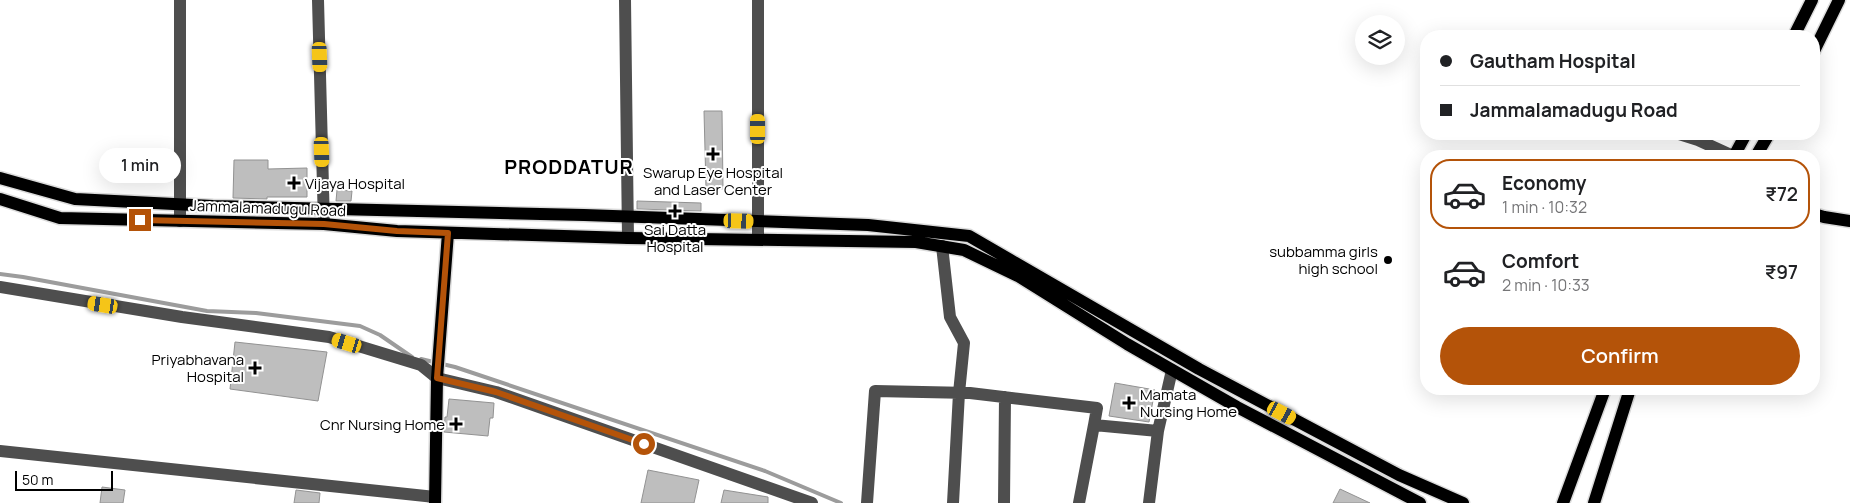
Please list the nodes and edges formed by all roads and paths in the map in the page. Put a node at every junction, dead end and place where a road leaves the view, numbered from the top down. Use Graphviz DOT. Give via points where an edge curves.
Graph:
graph roads {
  1 [pos="180,0"];
  2 [pos="318,0"];
  3 [pos="625,0"];
  4 [pos="758,0"];
  5 [pos="1812,0"];
  6 [pos="1839,0"];
  7 [pos="1797,30"];
  8 [pos="1820,39"];
  9 [pos="1698,140"];
  10 [pos="1720,150"];
  11 [pos="0,178"];
  12 [pos="0,198"];
  13 [pos="180,204"];
  14 [pos="324,208"];
  15 [pos="1820,216"];
  16 [pos="628,217"];
  17 [pos="180,221"];
  18 [pos="1850,221"];
  19 [pos="758,222"];
  20 [pos="324,224"];
  21 [pos="448,233"];
  22 [pos="628,238"];
  23 [pos="758,239"];
  24 [pos="942,246"];
  25 [pos="0,286"];
  26 [pos="1172,370"];
  27 [pos="437,378"];
  28 [pos="959,393"];
  29 [pos="1602,395"];
  30 [pos="1628,395"];
  31 [pos="1005,397"];
  32 [pos="1094,425"];
  33 [pos="1158,431"];
  34 [pos="0,451"];
  35 [pos="435,500"];
  36 [pos="812,503"];
  37 [pos="867,503"];
  38 [pos="953,503"];
  39 [pos="1004,503"];
  40 [pos="1079,503"];
  41 [pos="1149,503"];
  42 [pos="1420,503"];
  43 [pos="1463,503"];
  44 [pos="1563,503"];
  45 [pos="1594,503"];
  1 -- 13 [label="street"];
  2 -- 14 [label="street"];
  3 -- 16 [label="street"];
  4 -- 19 [label="street"];
  5 -- 7 [label="main road"];
  6 -- 8 [label="main road"];
  9 -- 10 [label="street"];
  11 -- 13 [label="main road" via="75,199"];
  12 -- 17 [label="main road, Jammalamadugu Road" via="60,218"];
  13 -- 14 [label="main road"];
  13 -- 17 [label="street"];
  14 -- 16 [label="main road"];
  14 -- 20 [label="street"];
  15 -- 18 [label="main road"];
  16 -- 19 [label="main road"];
  16 -- 22 [label="street"];
  17 -- 20 [label="main road, Jammalamadugu Road"];
  19 -- 23 [label="street"];
  19 -- 43 [label="main road" via="868,225 969,236 1199,369 1399,475"];
  20 -- 21 [label="main road, Jammalamadugu Road"];
  21 -- 22 [label="main road, Jammalamadugu Road"];
  21 -- 27 [label="main road"];
  22 -- 23 [label="main road, Jammalamadugu Road"];
  23 -- 24 [label="main road, Jammalamadugu Road" via="916,242"];
  24 -- 26 [label="main road, Jammalamadugu Road" via="964,250 1018,276"];
  24 -- 28 [label="street" via="950,317 964,343"];
  25 -- 27 [label="street" via="172,316 329,337 421,365"];
  26 -- 33 [label="street"];
  26 -- 42 [label="main road, Jammalamadugu Road"];
  27 -- 35 [label="main road"];
  27 -- 36 [label="street" via="496,392"];
  28 -- 31 [label="street"];
  28 -- 37 [label="street" via="874,391"];
  28 -- 38 [label="street"];
  29 -- 44 [label="main road"];
  30 -- 45 [label="main road"];
  31 -- 32 [label="street" via="1097,408"];
  31 -- 39 [label="street"];
  32 -- 33 [label="street"];
  32 -- 40 [label="street"];
  33 -- 41 [label="street"];
  34 -- 35 [label="street"];
}
